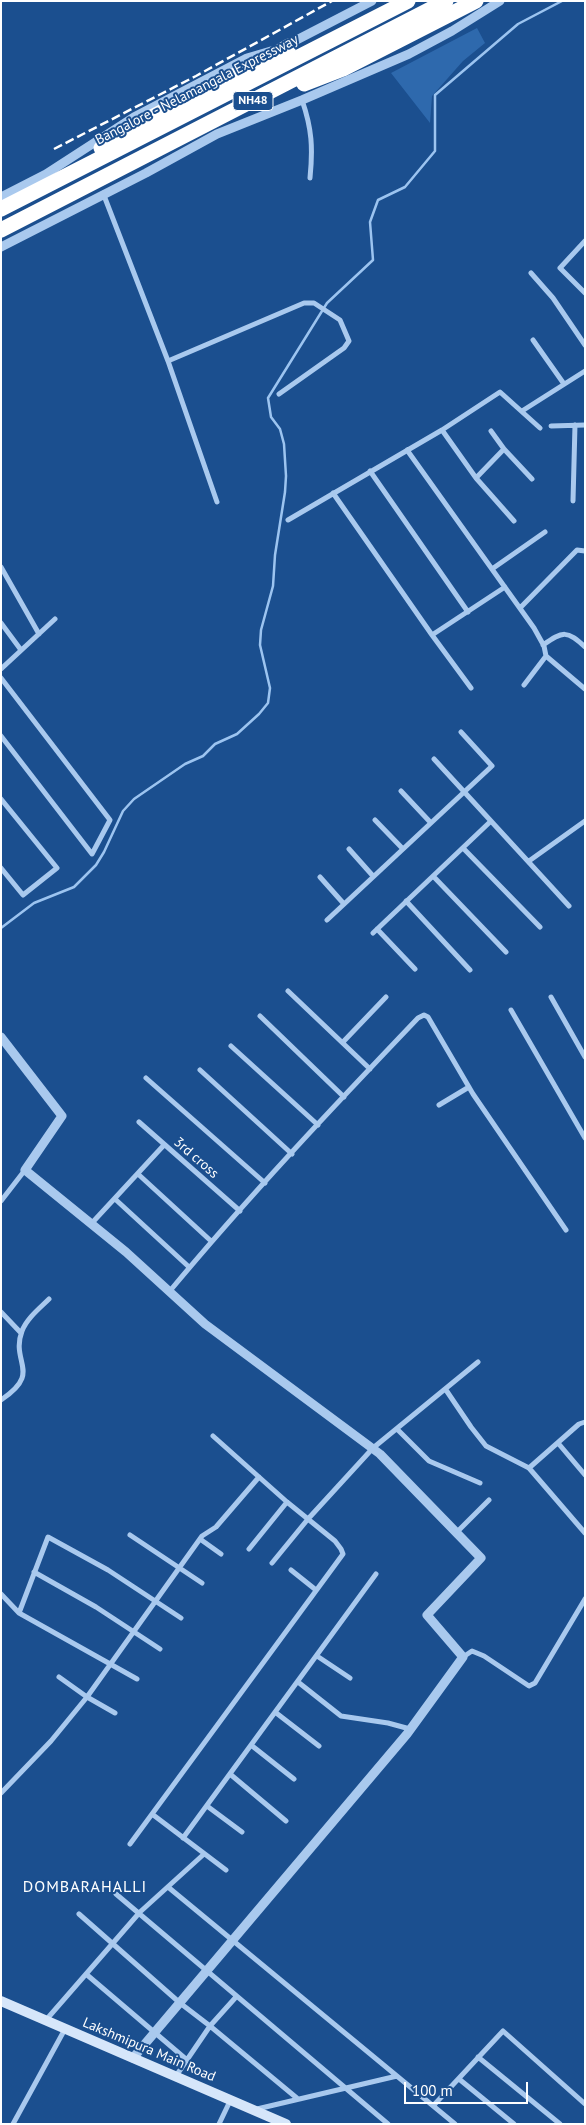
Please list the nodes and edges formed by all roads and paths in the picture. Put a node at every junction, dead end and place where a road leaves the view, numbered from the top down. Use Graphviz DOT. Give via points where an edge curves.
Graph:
graph roads {
  1 [pos="372,1"];
  2 [pos="408,1"];
  3 [pos="446,1"];
  4 [pos="476,1"];
  5 [pos="500,1"];
  6 [pos="288,46"];
  7 [pos="258,99"];
  8 [pos="302,100"];
  9 [pos="310,178"];
  10 [pos="52,181"];
  11 [pos="103,193"];
  12 [pos="1,197"];
  13 [pos="1,209"];
  14 [pos="1,230"];
  15 [pos="585,241"];
  16 [pos="1,246"];
  17 [pos="531,273"];
  18 [pos="585,293"];
  19 [pos="534,340"];
  20 [pos="585,345"];
  21 [pos="168,361"];
  22 [pos="585,371"];
  23 [pos="564,384"];
  24 [pos="279,394"];
  25 [pos="522,412"];
  26 [pos="576,425"];
  27 [pos="585,425"];
  28 [pos="551,426"];
  29 [pos="540,428"];
  30 [pos="442,430"];
  31 [pos="491,431"];
  32 [pos="504,449"];
  33 [pos="407,450"];
  34 [pos="370,471"];
  35 [pos="476,478"];
  36 [pos="532,479"];
  37 [pos="333,493"];
  38 [pos="573,501"];
  39 [pos="217,502"];
  40 [pos="288,520"];
  41 [pos="514,522"];
  42 [pos="545,532"];
  43 [pos="585,551"];
  44 [pos="1,567"];
  45 [pos="492,569"];
  46 [pos="505,587"];
  47 [pos="520,608"];
  48 [pos="468,612"];
  49 [pos="55,620"];
  50 [pos="1,623"];
  51 [pos="39,634"];
  52 [pos="432,635"];
  53 [pos="543,645"];
  54 [pos="585,646"];
  55 [pos="21,650"];
  56 [pos="546,656"];
  57 [pos="1,669"];
  58 [pos="1,678"];
  59 [pos="524,686"];
  60 [pos="471,688"];
  61 [pos="585,689"];
  62 [pos="461,732"];
  63 [pos="1,736"];
  64 [pos="434,759"];
  65 [pos="401,791"];
  66 [pos="464,792"];
  67 [pos="1,799"];
  68 [pos="376,820"];
  69 [pos="585,820"];
  70 [pos="492,821"];
  71 [pos="431,823"];
  72 [pos="463,848"];
  73 [pos="403,849"];
  74 [pos="349,850"];
  75 [pos="529,861"];
  76 [pos="1,868"];
  77 [pos="373,876"];
  78 [pos="432,876"];
  79 [pos="320,877"];
  80 [pos="406,901"];
  81 [pos="344,904"];
  82 [pos="569,906"];
  83 [pos="327,920"];
  84 [pos="540,927"];
  85 [pos="506,952"];
  86 [pos="415,969"];
  87 [pos="470,970"];
  88 [pos="288,991"];
  89 [pos="386,997"];
  90 [pos="551,997"];
  91 [pos="511,1010"];
  92 [pos="260,1016"];
  93 [pos="1,1037"];
  94 [pos="343,1042"];
  95 [pos="231,1046"];
  96 [pos="585,1056"];
  97 [pos="370,1069"];
  98 [pos="200,1070"];
  99 [pos="146,1078"];
  100 [pos="469,1087"];
  101 [pos="344,1097"];
  102 [pos="439,1105"];
  103 [pos="139,1122"];
  104 [pos="318,1125"];
  105 [pos="585,1138"];
  106 [pos="164,1145"];
  107 [pos="292,1154"];
  108 [pos="25,1170"];
  109 [pos="138,1174"];
  110 [pos="265,1183"];
  111 [pos="115,1199"];
  112 [pos="1,1201"];
  113 [pos="240,1211"];
  114 [pos="91,1224"];
  115 [pos="566,1230"];
  116 [pos="211,1241"];
  117 [pos="189,1267"];
  118 [pos="169,1292"];
  119 [pos="50,1298"];
  120 [pos="1,1312"];
  121 [pos="21,1333"];
  122 [pos="478,1362"];
  123 [pos="446,1390"];
  124 [pos="1,1400"];
  125 [pos="585,1422"];
  126 [pos="397,1429"];
  127 [pos="213,1436"];
  128 [pos="558,1443"];
  129 [pos="373,1448"];
  130 [pos="529,1468"];
  131 [pos="585,1474"];
  132 [pos="259,1477"];
  133 [pos="480,1483"];
  134 [pos="489,1500"];
  135 [pos="287,1502"];
  136 [pos="308,1519"];
  137 [pos="456,1533"];
  138 [pos="585,1533"];
  139 [pos="130,1535"];
  140 [pos="200,1539"];
  141 [pos="249,1549"];
  142 [pos="221,1554"];
  143 [pos="272,1562"];
  144 [pos="180,1568"];
  145 [pos="291,1570"];
  146 [pos="34,1572"];
  147 [pos="376,1574"];
  148 [pos="202,1583"];
  149 [pos="316,1590"];
  150 [pos="1,1594"];
  151 [pos="585,1599"];
  152 [pos="157,1600"];
  153 [pos="19,1613"];
  154 [pos="181,1618"];
  155 [pos="134,1632"];
  156 [pos="160,1649"];
  157 [pos="317,1656"];
  158 [pos="463,1657"];
  159 [pos="111,1664"];
  160 [pos="59,1677"];
  161 [pos="350,1678"];
  162 [pos="137,1679"];
  163 [pos="298,1682"];
  164 [pos="87,1697"];
  165 [pos="275,1712"];
  166 [pos="116,1713"];
  167 [pos="410,1729"];
  168 [pos="251,1745"];
  169 [pos="320,1746"];
  170 [pos="230,1774"];
  171 [pos="294,1779"];
  172 [pos="1,1793"];
  173 [pos="207,1806"];
  174 [pos="152,1814"];
  175 [pos="286,1821"];
  176 [pos="242,1832"];
  177 [pos="184,1838"];
  178 [pos="130,1844"];
  179 [pos="204,1854"];
  180 [pos="226,1870"];
  181 [pos="168,1887"];
  182 [pos="116,1894"];
  183 [pos="140,1912"];
  184 [pos="79,1914"];
  185 [pos="232,1940"];
  186 [pos="113,1943"];
  187 [pos="206,1971"];
  188 [pos="86,1974"];
  189 [pos="236,1997"];
  190 [pos="1,2001"];
  191 [pos="180,2003"];
  192 [pos="46,2021"];
  193 [pos="210,2026"];
  194 [pos="66,2029"];
  195 [pos="155,2033"];
  196 [pos="478,2057"];
  197 [pos="134,2058"];
  198 [pos="187,2060"];
  199 [pos="175,2076"];
  200 [pos="397,2076"];
  201 [pos="458,2079"];
  202 [pos="344,2088"];
  203 [pos="231,2099"];
  204 [pos="298,2099"];
  205 [pos="585,2104"];
  206 [pos="433,2106"];
  207 [pos="256,2109"];
  208 [pos="13,2124"];
  209 [pos="219,2124"];
  210 [pos="286,2124"];
  211 [pos="388,2124"];
  212 [pos="455,2124"];
  213 [pos="514,2124"];
  214 [pos="560,2124"];
  1 -- 6 [label="street"];
  2 -- 10 [label="highway, Bangalore - Nelamangala Expressway / NH48"];
  3 -- 7 [label="highway, NH48"];
  4 -- 7 [label="highway" via="343,69"];
  5 -- 8 [label="street" via="452,32 409,54"];
  6 -- 10 [label="highway" via="252,68 127,130"];
  6 -- 12 [label="street" via="247,58 134,117 46,174"];
  7 -- 14 [label="highway, NH48"];
  8 -- 9 [label="street" via="309,120 313,150"];
  8 -- 11 [label="street" via="217,134"];
  10 -- 13 [label="highway, Bangalore - Nelamangala Expressway / NH48"];
  11 -- 16 [label="street"];
  11 -- 21 [label="street"];
  15 -- 18 [label="street" via="560,268"];
  17 -- 20 [label="street" via="553,298"];
  19 -- 23 [label="street"];
  21 -- 24 [label="street" via="304,303 314,303 340,320 349,341 344,348"];
  21 -- 39 [label="street"];
  22 -- 23 [label="street"];
  23 -- 25 [label="street"];
  25 -- 29 [label="street"];
  25 -- 30 [label="street" via="500,392"];
  26 -- 27 [label="street"];
  26 -- 28 [label="street"];
  26 -- 38 [label="street"];
  30 -- 33 [label="street"];
  30 -- 35 [label="street"];
  31 -- 32 [label="street"];
  32 -- 35 [label="street"];
  32 -- 36 [label="street"];
  33 -- 34 [label="street"];
  33 -- 45 [label="street"];
  34 -- 37 [label="street"];
  34 -- 48 [label="street"];
  35 -- 41 [label="street"];
  37 -- 40 [label="street"];
  37 -- 52 [label="street"];
  42 -- 45 [label="street"];
  43 -- 47 [label="street" via="577,550"];
  44 -- 51 [label="street"];
  45 -- 46 [label="street"];
  46 -- 47 [label="street"];
  46 -- 48 [label="street"];
  47 -- 53 [label="street"];
  48 -- 52 [label="street"];
  49 -- 51 [label="street"];
  50 -- 55 [label="street"];
  51 -- 55 [label="street"];
  52 -- 60 [label="street"];
  53 -- 54 [label="street" via="562,634 572,634"];
  53 -- 56 [label="street"];
  55 -- 57 [label="street"];
  56 -- 59 [label="street"];
  56 -- 61 [label="street"];
  58 -- 63 [label="street" via="110,820 92,854"];
  62 -- 66 [label="street" via="492,766"];
  64 -- 66 [label="street"];
  65 -- 71 [label="street"];
  66 -- 70 [label="street"];
  66 -- 71 [label="street"];
  67 -- 76 [label="street" via="56,868 23,895"];
  68 -- 73 [label="street"];
  69 -- 75 [label="street"];
  70 -- 72 [label="street"];
  70 -- 75 [label="street"];
  71 -- 73 [label="street"];
  72 -- 78 [label="street"];
  72 -- 84 [label="street"];
  73 -- 77 [label="street"];
  74 -- 77 [label="street"];
  75 -- 82 [label="street"];
  77 -- 81 [label="street"];
  78 -- 80 [label="street"];
  78 -- 85 [label="street"];
  79 -- 81 [label="street"];
  80 -- 86 [label="street" via="375,931"];
  80 -- 87 [label="street"];
  81 -- 83 [label="street"];
  88 -- 94 [label="street"];
  89 -- 94 [label="street"];
  90 -- 96 [label="street"];
  91 -- 105 [label="street"];
  92 -- 101 [label="street"];
  93 -- 108 [label="street" via="62,1116"];
  94 -- 97 [label="street"];
  95 -- 104 [label="street"];
  97 -- 100 [label="street" via="424,1015"];
  97 -- 101 [label="street"];
  98 -- 107 [label="street"];
  99 -- 110 [label="street"];
  100 -- 102 [label="street"];
  100 -- 115 [label="street"];
  101 -- 104 [label="street"];
  103 -- 106 [label="street, 3rd cross"];
  104 -- 107 [label="street"];
  106 -- 109 [label="street"];
  106 -- 113 [label="street, 3rd cross"];
  107 -- 110 [label="street"];
  108 -- 112 [label="street"];
  108 -- 114 [label="street"];
  109 -- 111 [label="street"];
  109 -- 116 [label="street"];
  110 -- 113 [label="street"];
  111 -- 114 [label="street"];
  111 -- 117 [label="street"];
  113 -- 116 [label="street"];
  114 -- 118 [label="street"];
  116 -- 117 [label="street"];
  117 -- 118 [label="street"];
  118 -- 129 [label="street" via="205,1324"];
  119 -- 121 [label="street" via="28,1320"];
  120 -- 121 [label="street"];
  121 -- 124 [label="street" via="20,1352 25,1371 22,1382"];
  122 -- 123 [label="street"];
  123 -- 126 [label="street"];
  123 -- 130 [label="street" via="486,1446"];
  125 -- 128 [label="street"];
  126 -- 129 [label="street"];
  126 -- 133 [label="street" via="429,1461"];
  127 -- 132 [label="street"];
  128 -- 130 [label="street"];
  128 -- 131 [label="street"];
  129 -- 136 [label="street"];
  129 -- 137 [label="street"];
  130 -- 138 [label="street"];
  132 -- 135 [label="street"];
  132 -- 140 [label="street" via="216,1527"];
  134 -- 137 [label="street"];
  135 -- 136 [label="street"];
  135 -- 141 [label="street"];
  136 -- 143 [label="street"];
  136 -- 149 [label="street" via="335,1541 343,1554"];
  137 -- 158 [label="street" via="481,1558 427,1615"];
  139 -- 144 [label="street"];
  140 -- 142 [label="street"];
  140 -- 144 [label="street"];
  144 -- 148 [label="street"];
  144 -- 152 [label="street"];
  145 -- 149 [label="street"];
  146 -- 152 [label="street" via="48,1537"];
  146 -- 153 [label="street"];
  146 -- 155 [label="street"];
  147 -- 157 [label="street"];
  149 -- 174 [label="street"];
  150 -- 153 [label="street"];
  151 -- 158 [label="street" via="535,1682 529,1686 484,1656 472,1651"];
  152 -- 154 [label="street"];
  152 -- 155 [label="street"];
  153 -- 159 [label="street"];
  155 -- 156 [label="street"];
  155 -- 159 [label="street"];
  157 -- 161 [label="street"];
  157 -- 163 [label="street"];
  158 -- 167 [label="street"];
  159 -- 162 [label="street"];
  159 -- 164 [label="street"];
  160 -- 164 [label="street"];
  163 -- 165 [label="street"];
  163 -- 167 [label="street" via="341,1716"];
  164 -- 166 [label="street"];
  164 -- 172 [label="street"];
  165 -- 168 [label="street"];
  165 -- 169 [label="street"];
  167 -- 185 [label="street"];
  168 -- 170 [label="street"];
  168 -- 171 [label="street"];
  170 -- 173 [label="street"];
  170 -- 175 [label="street"];
  173 -- 176 [label="street"];
  173 -- 177 [label="street"];
  174 -- 177 [label="street"];
  174 -- 178 [label="street"];
  177 -- 179 [label="street"];
  179 -- 180 [label="street"];
  179 -- 181 [label="street"];
  181 -- 183 [label="street"];
  181 -- 185 [label="street"];
  182 -- 183 [label="street"];
  183 -- 186 [label="street"];
  183 -- 187 [label="street"];
  184 -- 186 [label="street"];
  185 -- 187 [label="street"];
  185 -- 200 [label="street"];
  186 -- 188 [label="street"];
  186 -- 191 [label="street"];
  187 -- 189 [label="street"];
  187 -- 191 [label="street"];
  188 -- 192 [label="street"];
  188 -- 195 [label="street"];
  189 -- 193 [label="street"];
  189 -- 202 [label="street"];
  190 -- 192 [label="main road, Lakshmipura Main Road"];
  191 -- 193 [label="street"];
  191 -- 195 [label="street"];
  192 -- 194 [label="main road, Lakshmipura Main Road"];
  193 -- 198 [label="street"];
  193 -- 204 [label="street"];
  194 -- 197 [label="main road, Lakshmipura Main Road"];
  194 -- 208 [label="street"];
  195 -- 197 [label="street"];
  195 -- 198 [label="street"];
  196 -- 201 [label="street"];
  196 -- 205 [label="street" via="503,2031"];
  196 -- 214 [label="street"];
  197 -- 199 [label="main road, Lakshmipura Main Road"];
  198 -- 199 [label="street"];
  199 -- 203 [label="main road, Lakshmipura Main Road"];
  200 -- 202 [label="street"];
  200 -- 206 [label="street"];
  201 -- 206 [label="street"];
  201 -- 213 [label="street"];
  202 -- 204 [label="street"];
  202 -- 211 [label="street"];
  203 -- 207 [label="main road, Lakshmipura Main Road"];
  203 -- 209 [label="street"];
  204 -- 207 [label="street"];
  206 -- 212 [label="street"];
  207 -- 210 [label="main road, Lakshmipura Main Road"];
}
